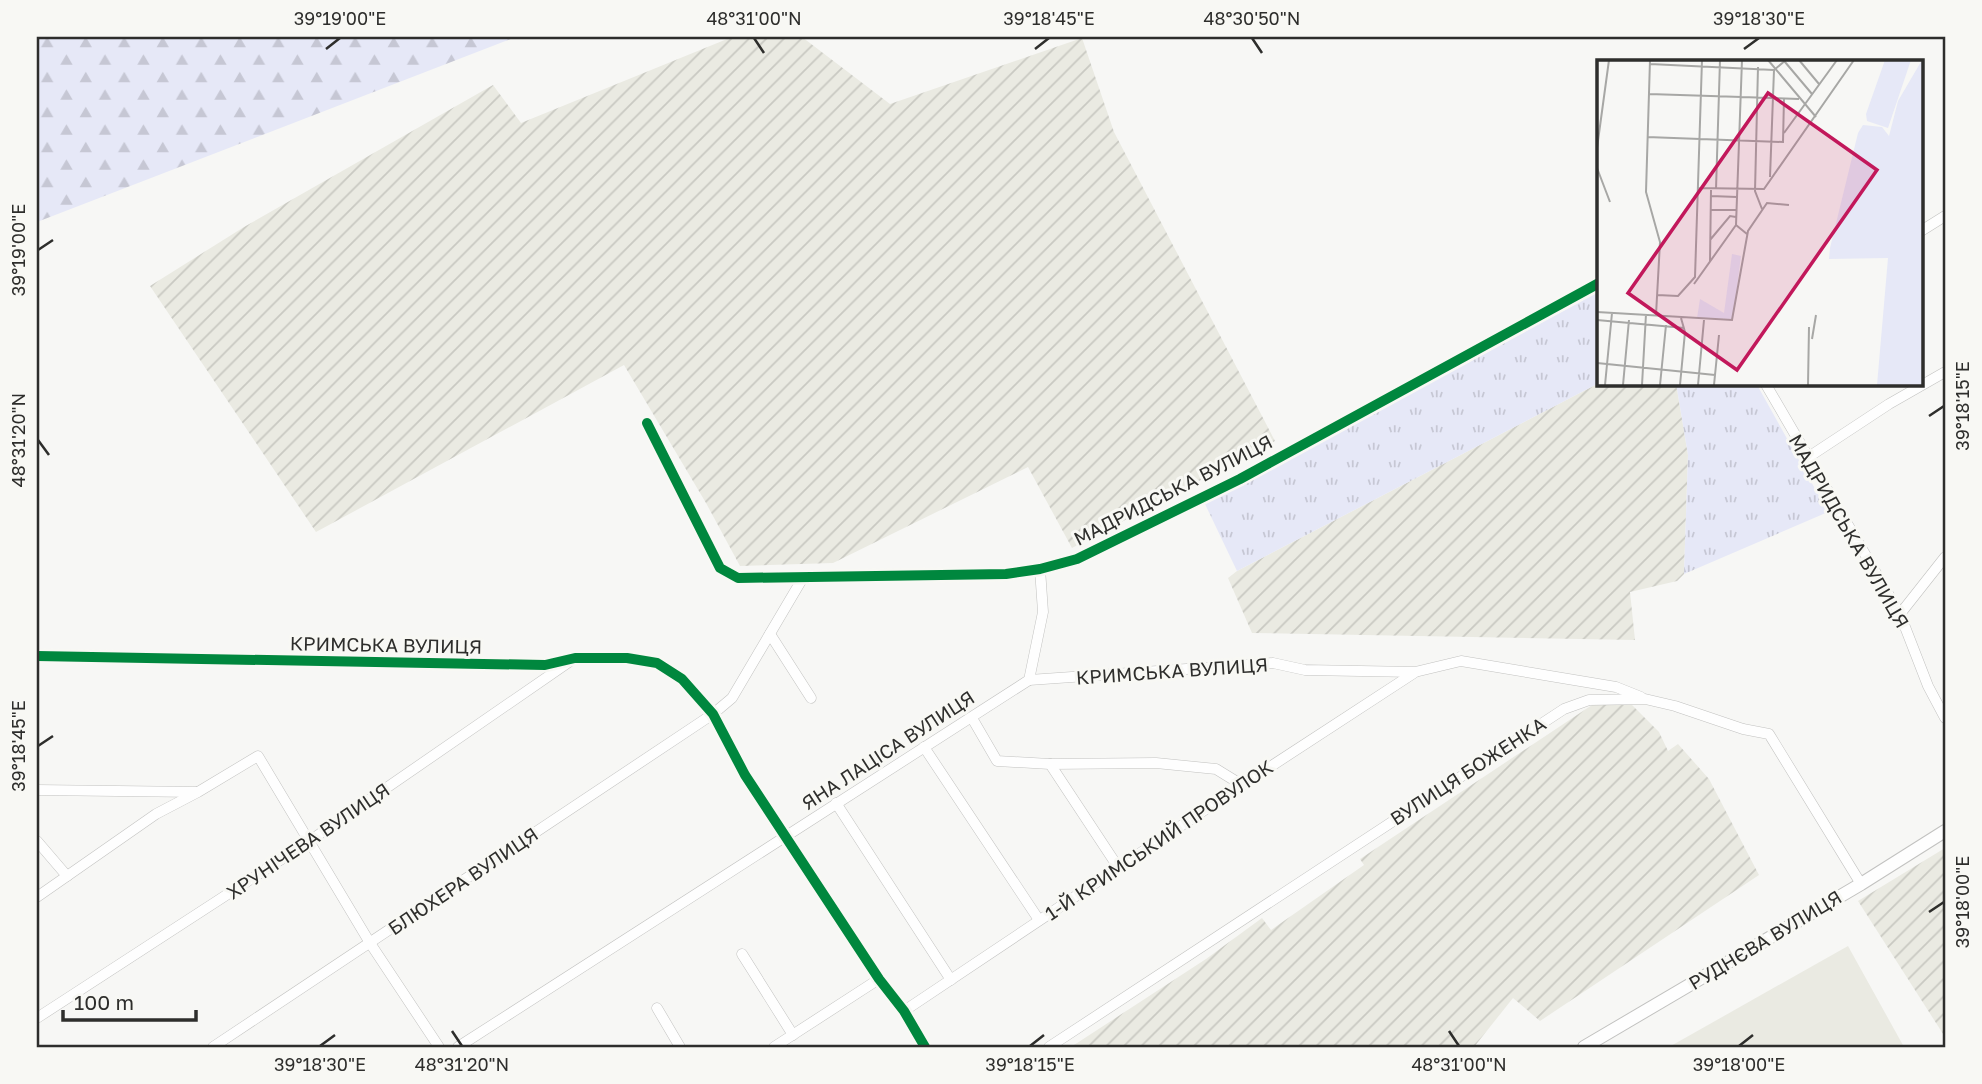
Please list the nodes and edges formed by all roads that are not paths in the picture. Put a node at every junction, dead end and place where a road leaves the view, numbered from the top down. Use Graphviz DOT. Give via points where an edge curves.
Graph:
graph roads {
  1 [pos="1945,216"];
  2 [pos="1923,230"];
  3 [pos="1597,284"];
  4 [pos="1945,372"];
  5 [pos="1766,385"];
  6 [pos="1922,385"];
  7 [pos="1923,385"];
  8 [pos="647,423"];
  9 [pos="1807,458"];
  10 [pos="1945,557"];
  11 [pos="1040,569"];
  12 [pos="804,576"];
  13 [pos="1900,614"];
  14 [pos="770,634"];
  15 [pos="37,656"];
  16 [pos="575,658"];
  17 [pos="1415,672"];
  18 [pos="1029,680"];
  19 [pos="811,698"];
  20 [pos="1645,699"];
  21 [pos="713,714"];
  22 [pos="972,718"];
  23 [pos="1945,718"];
  24 [pos="924,747"];
  25 [pos="1050,764"];
  26 [pos="1242,785"];
  27 [pos="37,790"];
  28 [pos="198,792"];
  29 [pos="836,803"];
  30 [pos="1945,831"];
  31 [pos="786,836"];
  32 [pos="37,841"];
  33 [pos="308,842"];
  34 [pos="1118,867"];
  35 [pos="67,876"];
  36 [pos="1861,884"];
  37 [pos="37,897"];
  38 [pos="1039,920"];
  39 [pos="370,943"];
  40 [pos="742,954"];
  41 [pos="879,979"];
  42 [pos="951,980"];
  43 [pos="657,1008"];
  44 [pos="904,1011"];
  45 [pos="37,1018"];
  46 [pos="793,1035"];
  47 [pos="213,1047"];
  48 [pos="439,1047"];
  49 [pos="458,1047"];
  50 [pos="680,1047"];
  51 [pos="774,1047"];
  52 [pos="925,1047"];
  53 [pos="1049,1047"];
  54 [pos="1584,1047"];
  1 -- 2 [label="street"];
  3 -- 11 [label="street, МАДРИДСЬКА ВУЛИЦЯ" via="1240,479 1077,558"];
  4 -- 7 [label="street"];
  5 -- 9 [label="street, МАДРИДСЬКА ВУЛИЦЯ"];
  6 -- 9 [label="street"];
  8 -- 12 [label="street, МАДРИДСЬКА ВУЛИЦЯ" via="720,568 738,578"];
  9 -- 13 [label="street, МАДРИДСЬКА ВУЛИЦЯ"];
  10 -- 13 [label="street"];
  11 -- 12 [label="street, МАДРИДСЬКА ВУЛИЦЯ" via="1006,574"];
  11 -- 18 [label="street" via="1043,612"];
  12 -- 14 [label="street, БЛЮХЕРА ВУЛИЦЯ"];
  13 -- 23 [label="street, МАДРИДСЬКА ВУЛИЦЯ"];
  14 -- 19 [label="street"];
  14 -- 21 [label="street, БЛЮХЕРА ВУЛИЦЯ" via="732,698"];
  15 -- 16 [label="street, КРИМСЬКА ВУЛИЦЯ" via="534,665"];
  16 -- 21 [label="street, КРИМСЬКА ВУЛИЦЯ" via="601,656 657,663 682,680"];
  16 -- 33 [label="street, ХРУНІЧЕВА ВУЛИЦЯ"];
  17 -- 18 [label="street, КРИМСЬКА ВУЛИЦЯ" via="1305,670 1273,663"];
  17 -- 20 [label="street, КРИМСЬКА ВУЛИЦЯ" via="1461,661 1616,687"];
  17 -- 26 [label="street, 1-Й КРИМСЬКИЙ ПРОВУЛОК"];
  18 -- 22 [label="street, ЯНА ЛАЦІСА ВУЛИЦЯ"];
  20 -- 36 [label="street, ВУЛИЦЯ БОЖЕНКА" via="1769,734"];
  20 -- 53 [label="street, ВУЛИЦЯ БОЖЕНКА" via="1589,700 1564,709"];
  21 -- 31 [label="street, КРИМСЬКА ВУЛИЦЯ" via="745,775"];
  21 -- 39 [label="street, БЛЮХЕРА ВУЛИЦЯ"];
  22 -- 24 [label="street, ЯНА ЛАЦІСА ВУЛИЦЯ"];
  22 -- 25 [label="street" via="997,761"];
  24 -- 29 [label="street, ЯНА ЛАЦІСА ВУЛИЦЯ"];
  24 -- 38 [label="street"];
  25 -- 26 [label="street" via="1156,763 1216,769"];
  25 -- 34 [label="street"];
  26 -- 34 [label="street, 1-Й КРИМСЬКИЙ ПРОВУЛОК"];
  27 -- 28 [label="street"];
  28 -- 33 [label="street" via="258,756"];
  28 -- 35 [label="street" via="156,814"];
  29 -- 31 [label="street, ЯНА ЛАЦІСА ВУЛИЦЯ"];
  29 -- 42 [label="street"];
  30 -- 36 [label="street, РУДНЄВА ВУЛИЦЯ"];
  31 -- 41 [label="street, КРИМСЬКА ВУЛИЦЯ"];
  31 -- 49 [label="street, ЯНА ЛАЦІСА ВУЛИЦЯ"];
  32 -- 35 [label="street"];
  33 -- 39 [label="street"];
  33 -- 45 [label="street, ХРУНІЧЕВА ВУЛИЦЯ"];
  34 -- 38 [label="street, 1-Й КРИМСЬКИЙ ПРОВУЛОК"];
  35 -- 37 [label="street"];
  36 -- 54 [label="street, РУДНЄВА ВУЛИЦЯ"];
  38 -- 42 [label="street, 1-Й КРИМСЬКИЙ ПРОВУЛОК"];
  39 -- 47 [label="street, БЛЮХЕРА ВУЛИЦЯ"];
  39 -- 48 [label="street"];
  40 -- 46 [label="street"];
  41 -- 44 [label="street, КРИМСЬКА ВУЛИЦЯ"];
  41 -- 46 [label="street"];
  42 -- 44 [label="street, 1-Й КРИМСЬКИЙ ПРОВУЛОК"];
  43 -- 50 [label="street"];
  44 -- 52 [label="street, КРИМСЬКА ВУЛИЦЯ"];
  46 -- 51 [label="street"];
}
